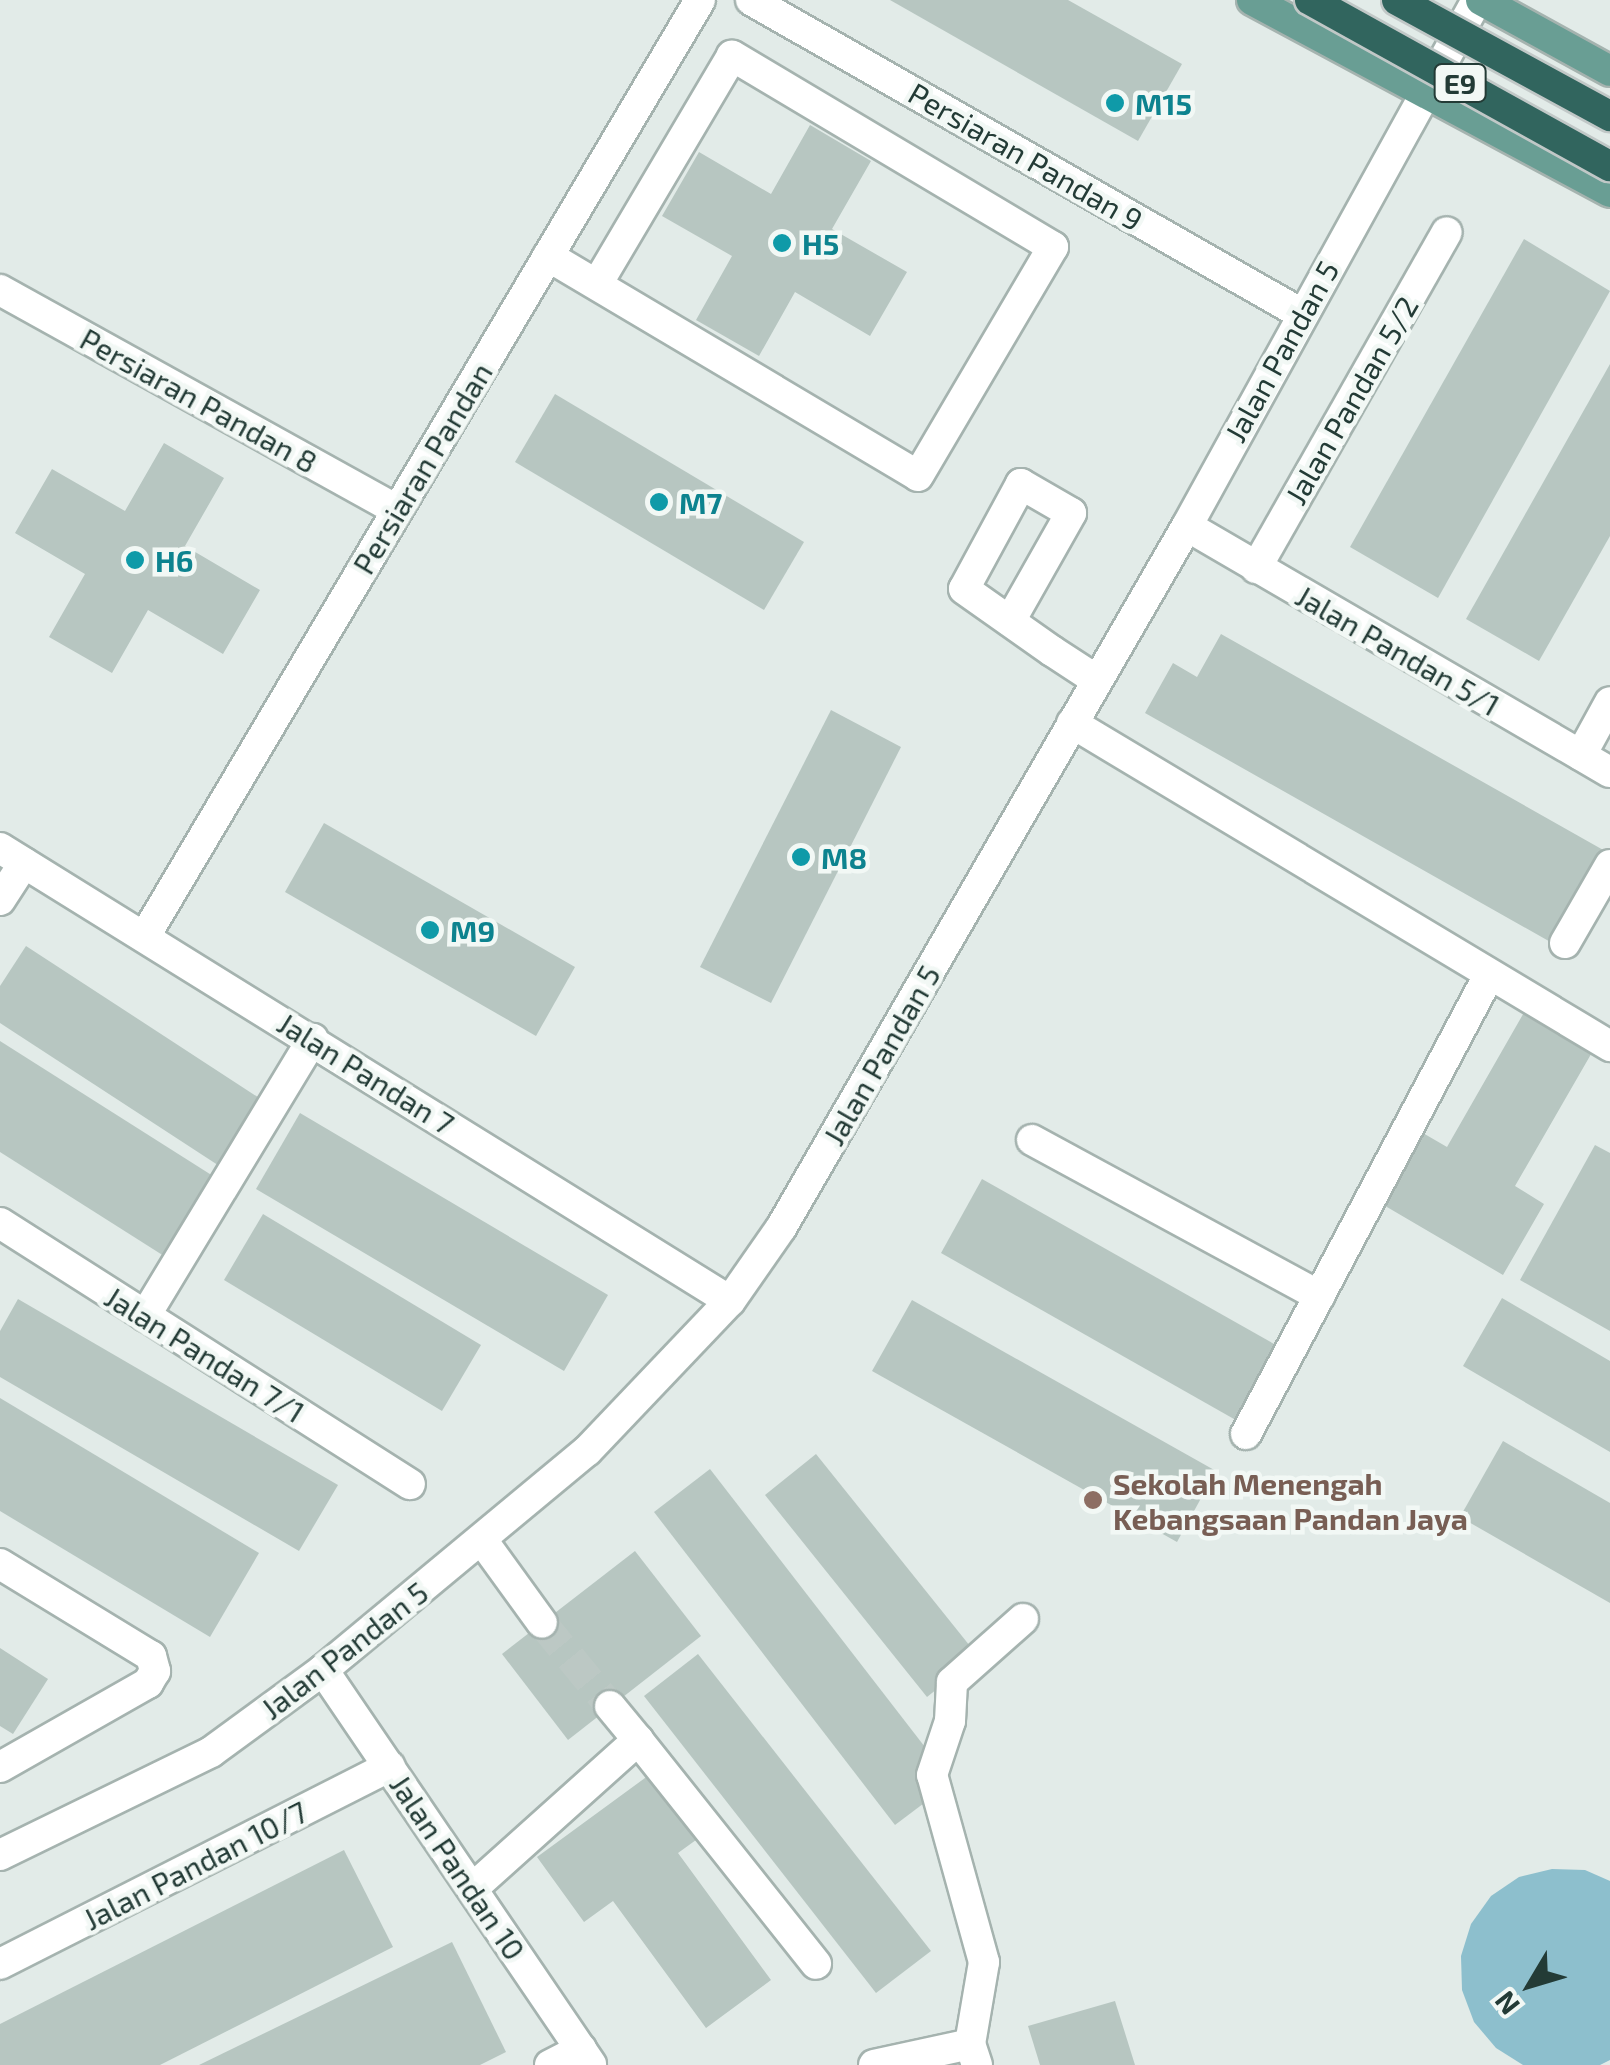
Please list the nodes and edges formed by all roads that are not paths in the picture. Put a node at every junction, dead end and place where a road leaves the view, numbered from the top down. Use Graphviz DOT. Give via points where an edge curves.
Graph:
graph roads {
  1 [pos="700,0"];
  2 [pos="751,0"];
  3 [pos="1252,0"];
  4 [pos="1310,0"];
  5 [pos="1397,0"];
  6 [pos="1479,0"];
  7 [pos="1610,71"];
  8 [pos="1424,90"];
  9 [pos="1610,116"];
  10 [pos="1610,166"];
  11 [pos="1610,192"];
  12 [pos="1446,232"];
  13 [pos="548,256"];
  14 [pos="598,282"];
  15 [pos="0,290"];
  16 [pos="1300,313"];
  17 [pos="397,510"];
  18 [pos="1187,526"];
  19 [pos="1256,568"];
  20 [pos="1010,621"];
  21 [pos="1095,679"];
  22 [pos="1610,702"];
  23 [pos="1072,723"];
  24 [pos="1581,755"];
  25 [pos="1610,772"];
  26 [pos="12,855"];
  27 [pos="1610,865"];
  28 [pos="0,900"];
  29 [pos="145,936"];
  30 [pos="1565,943"];
  31 [pos="1489,975"];
  32 [pos="313,1039"];
  33 [pos="1610,1046"];
  34 [pos="1032,1140"];
  35 [pos="0,1224"];
  36 [pos="1319,1296"];
  37 [pos="730,1301"];
  38 [pos="145,1316"];
  39 [pos="1246,1434"];
  40 [pos="410,1484"];
  41 [pos="482,1540"];
  42 [pos="0,1564"];
  43 [pos="1023,1620"];
  44 [pos="542,1623"];
  45 [pos="323,1670"];
  46 [pos="610,1706"];
  47 [pos="638,1740"];
  48 [pos="390,1766"];
  49 [pos="0,1767"];
  50 [pos="0,1855"];
  51 [pos="473,1888"];
  52 [pos="0,1964"];
  53 [pos="816,1964"];
  54 [pos="974,2054"];
  55 [pos="586,2057"];
  56 [pos="550,2065"];
  57 [pos="874,2065"];
  1 -- 13 [label="street, Persiaran Pandan"];
  2 -- 16 [label="street, Persiaran Pandan 9"];
  3 -- 8 [label="main road"];
  4 -- 10 [label="highway, E9, bridge"];
  5 -- 9 [label="highway, E9, bridge"];
  6 -- 7 [label="main road"];
  6 -- 8 [label="street, Jalan Pandan 5"];
  8 -- 11 [label="main road"];
  8 -- 16 [label="street, Jalan Pandan 5"];
  12 -- 19 [label="street, Jalan Pandan 5/2"];
  13 -- 14 [label="street"];
  13 -- 17 [label="street, Persiaran Pandan"];
  14 -- 14 [label="street" via="918,476 1053,247 732,56"];
  15 -- 17 [label="street, Persiaran Pandan 8"];
  16 -- 18 [label="street, Jalan Pandan 5"];
  17 -- 29 [label="street, Persiaran Pandan"];
  18 -- 19 [label="street, Jalan Pandan 5/1"];
  18 -- 21 [label="street, Jalan Pandan 5"];
  19 -- 24 [label="street, Jalan Pandan 5/1"];
  20 -- 21 [label="street"];
  21 -- 23 [label="street, Jalan Pandan 5"];
  22 -- 24 [label="street"];
  23 -- 31 [label="street"];
  23 -- 37 [label="street, Jalan Pandan 5" via="781,1228"];
  24 -- 25 [label="street, Jalan Pandan 5/1"];
  26 -- 28 [label="street"];
  26 -- 29 [label="street, Jalan Pandan 7"];
  27 -- 30 [label="street"];
  29 -- 32 [label="street, Jalan Pandan 7"];
  31 -- 33 [label="street"];
  31 -- 36 [label="street"];
  32 -- 37 [label="street, Jalan Pandan 7"];
  32 -- 38 [label="street"];
  34 -- 36 [label="street"];
  35 -- 38 [label="street, Jalan Pandan 7/1"];
  36 -- 39 [label="street"];
  37 -- 41 [label="street, Jalan Pandan 5" via="587,1451"];
  38 -- 40 [label="street, Jalan Pandan 7/1"];
  41 -- 44 [label="street"];
  41 -- 45 [label="street, Jalan Pandan 5"];
  42 -- 49 [label="street" via="151,1656 156,1671 148,1683"];
  43 -- 54 [label="street" via="952,1682 950,1721 932,1775 984,1962"];
  45 -- 48 [label="street, Jalan Pandan 10"];
  45 -- 50 [label="street, Jalan Pandan 5" via="211,1752"];
  46 -- 47 [label="street"];
  47 -- 51 [label="street"];
  47 -- 53 [label="street"];
  48 -- 51 [label="street, Jalan Pandan 10"];
  48 -- 52 [label="street, Jalan Pandan 10/7"];
  51 -- 55 [label="street, Jalan Pandan 10"];
  54 -- 57 [label="street"];
  55 -- 56 [label="street"];
}
